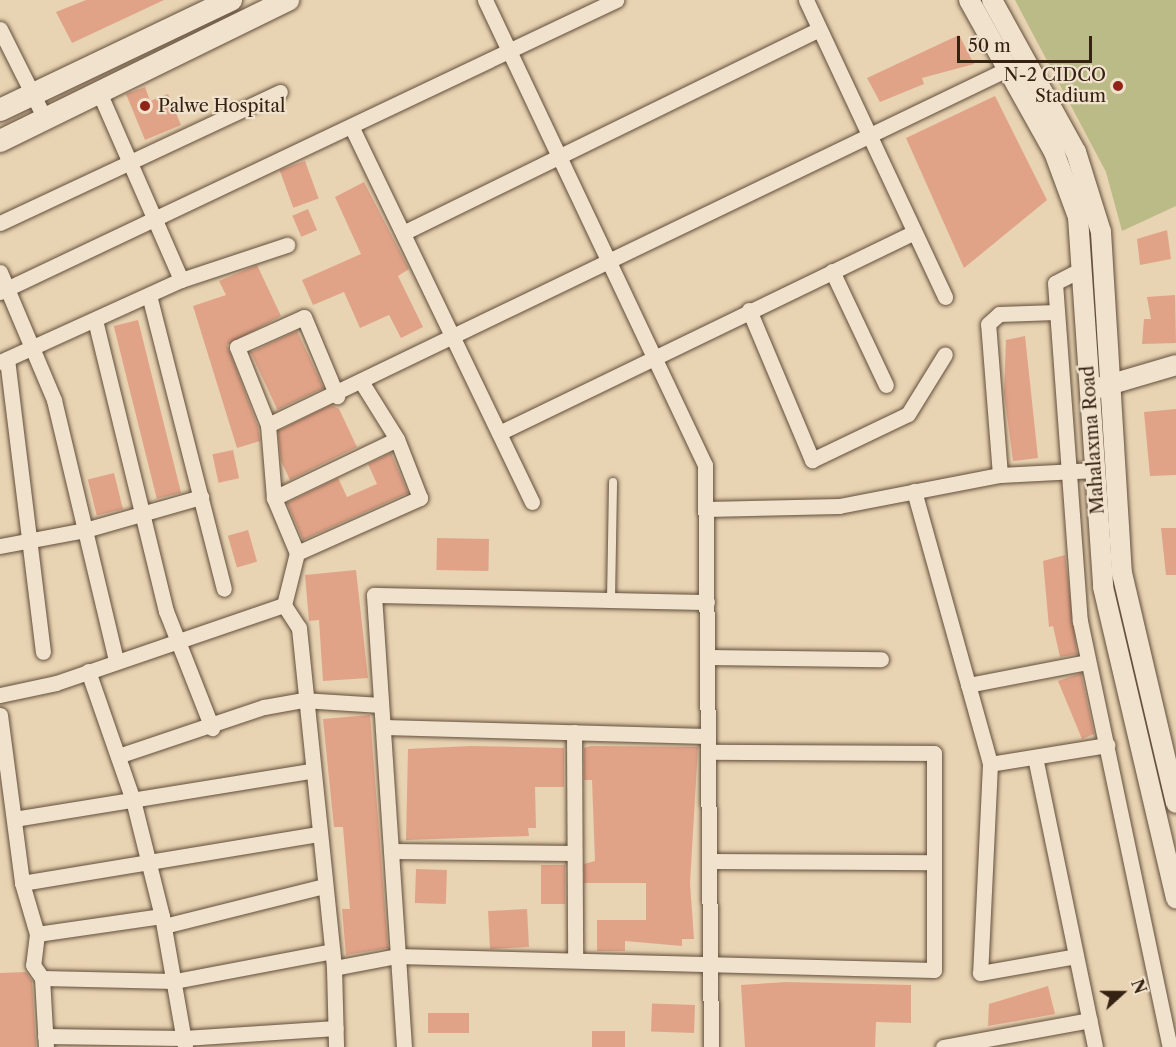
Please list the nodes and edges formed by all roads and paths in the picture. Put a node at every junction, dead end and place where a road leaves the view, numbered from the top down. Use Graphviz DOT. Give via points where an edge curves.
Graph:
graph roads {
  1 [pos="231,0"];
  2 [pos="288,0"];
  3 [pos="485,0"];
  4 [pos="616,0"];
  5 [pos="806,0"];
  6 [pos="969,0"];
  7 [pos="992,0"];
  8 [pos="0,29"];
  9 [pos="819,29"];
  10 [pos="510,52"];
  11 [pos="1007,69"];
  12 [pos="99,92"];
  13 [pos="280,92"];
  14 [pos="33,95"];
  15 [pos="0,110"];
  16 [pos="45,118"];
  17 [pos="352,128"];
  18 [pos="868,134"];
  19 [pos="0,141"];
  20 [pos="560,157"];
  21 [pos="130,163"];
  22 [pos="157,221"];
  23 [pos="0,223"];
  24 [pos="914,232"];
  25 [pos="403,233"];
  26 [pos="287,244"];
  27 [pos="607,258"];
  28 [pos="1082,269"];
  29 [pos="832,271"];
  30 [pos="0,272"];
  31 [pos="182,280"];
  32 [pos="4,290"];
  33 [pos="149,295"];
  34 [pos="945,297"];
  35 [pos="749,310"];
  36 [pos="1056,312"];
  37 [pos="95,320"];
  38 [pos="453,337"];
  39 [pos="34,348"];
  40 [pos="945,354"];
  41 [pos="653,355"];
  42 [pos="3,360"];
  43 [pos="1176,365"];
  44 [pos="362,383"];
  45 [pos="886,385"];
  46 [pos="1110,385"];
  47 [pos="1090,391"];
  48 [pos="337,396"];
  49 [pos="268,424"];
  50 [pos="499,433"];
  51 [pos="397,439"];
  52 [pos="1095,470"];
  53 [pos="1066,472"];
  54 [pos="1000,475"];
  55 [pos="613,482"];
  56 [pos="914,491"];
  57 [pos="201,497"];
  58 [pos="274,498"];
  59 [pos="532,502"];
  60 [pos="706,509"];
  61 [pos="142,514"];
  62 [pos="85,530"];
  63 [pos="29,540"];
  64 [pos="0,546"];
  65 [pos="297,553"];
  66 [pos="224,589"];
  67 [pos="611,600"];
  68 [pos="707,602"];
  69 [pos="284,605"];
  70 [pos="177,641"];
  71 [pos="43,652"];
  72 [pos="707,657"];
  73 [pos="881,660"];
  74 [pos="116,661"];
  75 [pos="1088,662"];
  76 [pos="88,671"];
  77 [pos="968,685"];
  78 [pos="0,695"];
  79 [pos="303,700"];
  80 [pos="381,705"];
  81 [pos="0,715"];
  82 [pos="383,727"];
  83 [pos="212,728"];
  84 [pos="574,732"];
  85 [pos="708,736"];
  86 [pos="1107,745"];
  87 [pos="708,752"];
  88 [pos="118,756"];
  89 [pos="1035,756"];
  90 [pos="990,764"];
  91 [pos="312,771"];
  92 [pos="133,800"];
  93 [pos="1176,802"];
  94 [pos="9,811"];
  95 [pos="318,834"];
  96 [pos="391,851"];
  97 [pos="574,853"];
  98 [pos="709,861"];
  99 [pos="934,862"];
  100 [pos="149,865"];
  101 [pos="22,884"];
  102 [pos="324,886"];
  103 [pos="1176,899"];
  104 [pos="163,921"];
  105 [pos="37,934"];
  106 [pos="332,951"];
  107 [pos="397,956"];
  108 [pos="1076,956"];
  109 [pos="575,960"];
  110 [pos="710,964"];
  111 [pos="334,968"];
  112 [pos="42,978"];
  113 [pos="175,981"];
  114 [pos="1089,1020"];
  115 [pos="336,1028"];
  116 [pos="46,1042"];
  117 [pos="184,1042"];
  118 [pos="974,1044"];
  119 [pos="336,1047"];
  120 [pos="404,1047"];
  121 [pos="711,1047"];
  122 [pos="943,1047"];
  123 [pos="1095,1047"];
  124 [pos="1170,1047"];
  1 -- 14 [label="main road"];
  2 -- 12 [label="main road"];
  3 -- 10 [label="street"];
  4 -- 10 [label="street"];
  5 -- 9 [label="street"];
  6 -- 11 [label="street, Mahalaxma Road"];
  7 -- 46 [label="street, Mahalaxma Road" via="1090,187 1101,232"];
  8 -- 14 [label="street"];
  9 -- 18 [label="street"];
  9 -- 20 [label="street"];
  10 -- 17 [label="street"];
  10 -- 20 [label="street"];
  11 -- 18 [label="street"];
  11 -- 28 [label="street, Mahalaxma Road" via="1068,185 1078,216"];
  12 -- 16 [label="main road"];
  12 -- 21 [label="street"];
  13 -- 21 [label="street"];
  14 -- 15 [label="main road"];
  14 -- 16 [label="street"];
  16 -- 19 [label="main road"];
  17 -- 22 [label="street"];
  17 -- 25 [label="street"];
  18 -- 24 [label="street"];
  18 -- 27 [label="street"];
  20 -- 25 [label="street"];
  20 -- 27 [label="street"];
  21 -- 22 [label="street"];
  21 -- 23 [label="street"];
  22 -- 31 [label="street"];
  22 -- 32 [label="street"];
  24 -- 29 [label="street"];
  24 -- 34 [label="street"];
  25 -- 38 [label="street"];
  26 -- 31 [label="street"];
  27 -- 38 [label="street"];
  27 -- 41 [label="street"];
  28 -- 36 [label="street" via="1055,283"];
  28 -- 47 [label="street, Mahalaxma Road"];
  29 -- 35 [label="street"];
  29 -- 45 [label="street"];
  30 -- 32 [label="street"];
  31 -- 33 [label="street"];
  32 -- 39 [label="street"];
  33 -- 37 [label="street"];
  33 -- 57 [label="street"];
  35 -- 40 [label="street" via="812,460 908,414"];
  35 -- 41 [label="street"];
  36 -- 53 [label="street"];
  36 -- 54 [label="street" via="999,314 988,324"];
  37 -- 39 [label="street"];
  37 -- 61 [label="street"];
  38 -- 44 [label="street"];
  38 -- 50 [label="street"];
  39 -- 42 [label="street"];
  39 -- 62 [label="street" via="54,400"];
  41 -- 50 [label="street"];
  41 -- 60 [label="street" via="705,465"];
  42 -- 63 [label="street"];
  43 -- 46 [label="street"];
  44 -- 48 [label="street"];
  44 -- 51 [label="street"];
  46 -- 47 [label="street"];
  46 -- 93 [label="street, Mahalaxma Road" via="1122,573"];
  47 -- 52 [label="street, Mahalaxma Road"];
  48 -- 49 [label="street"];
  48 -- 49 [label="street" via="304,317 237,347"];
  49 -- 58 [label="street"];
  50 -- 59 [label="street"];
  51 -- 58 [label="street"];
  51 -- 65 [label="street" via="420,498"];
  52 -- 53 [label="street"];
  52 -- 103 [label="street, Mahalaxma Road" via="1103,587"];
  53 -- 54 [label="street"];
  53 -- 75 [label="street"];
  54 -- 56 [label="street"];
  55 -- 67 [label="lane"];
  56 -- 60 [label="street" via="839,506"];
  56 -- 77 [label="street"];
  57 -- 61 [label="street"];
  57 -- 66 [label="street"];
  58 -- 65 [label="street"];
  60 -- 68 [label="street"];
  61 -- 62 [label="street"];
  61 -- 70 [label="street"];
  62 -- 63 [label="street"];
  62 -- 74 [label="street"];
  63 -- 64 [label="street"];
  63 -- 71 [label="street"];
  65 -- 69 [label="street"];
  67 -- 68 [label="street"];
  67 -- 80 [label="street" via="374,595"];
  68 -- 72 [label="street"];
  69 -- 70 [label="street"];
  69 -- 79 [label="street" via="298,628"];
  70 -- 74 [label="street"];
  70 -- 83 [label="street"];
  72 -- 73 [label="street"];
  72 -- 85 [label="street"];
  74 -- 76 [label="street"];
  75 -- 77 [label="street"];
  75 -- 86 [label="street"];
  76 -- 78 [label="street"];
  76 -- 88 [label="street"];
  77 -- 90 [label="street"];
  79 -- 80 [label="street"];
  79 -- 83 [label="street" via="264,707"];
  79 -- 91 [label="street"];
  80 -- 82 [label="street"];
  81 -- 94 [label="street"];
  82 -- 84 [label="street"];
  82 -- 96 [label="street"];
  83 -- 88 [label="street"];
  84 -- 85 [label="street"];
  84 -- 97 [label="street"];
  85 -- 87 [label="street"];
  86 -- 89 [label="street"];
  86 -- 124 [label="street"];
  87 -- 98 [label="street"];
  87 -- 99 [label="street" via="934,753"];
  88 -- 92 [label="street"];
  89 -- 90 [label="street"];
  89 -- 108 [label="street"];
  90 -- 108 [label="street" via="980,974"];
  91 -- 92 [label="street"];
  91 -- 95 [label="street"];
  92 -- 94 [label="street"];
  92 -- 100 [label="street"];
  94 -- 101 [label="street"];
  95 -- 100 [label="street"];
  95 -- 102 [label="street"];
  96 -- 97 [label="street"];
  96 -- 107 [label="street"];
  97 -- 109 [label="street"];
  98 -- 99 [label="street"];
  98 -- 110 [label="street"];
  99 -- 110 [label="street" via="934,970"];
  100 -- 101 [label="street"];
  100 -- 104 [label="street"];
  101 -- 105 [label="street"];
  102 -- 104 [label="street"];
  102 -- 106 [label="street"];
  104 -- 105 [label="street"];
  104 -- 113 [label="street"];
  105 -- 112 [label="street" via="33,965"];
  106 -- 111 [label="street"];
  106 -- 113 [label="street"];
  107 -- 109 [label="street"];
  107 -- 111 [label="street"];
  107 -- 120 [label="street"];
  108 -- 114 [label="street"];
  109 -- 110 [label="street"];
  110 -- 121 [label="street"];
  111 -- 115 [label="street"];
  112 -- 113 [label="street"];
  112 -- 116 [label="street"];
  113 -- 117 [label="street"];
  114 -- 118 [label="street"];
  114 -- 123 [label="street"];
  115 -- 117 [label="street"];
  115 -- 119 [label="street"];
  116 -- 117 [label="street"];
  118 -- 122 [label="street"];
}
